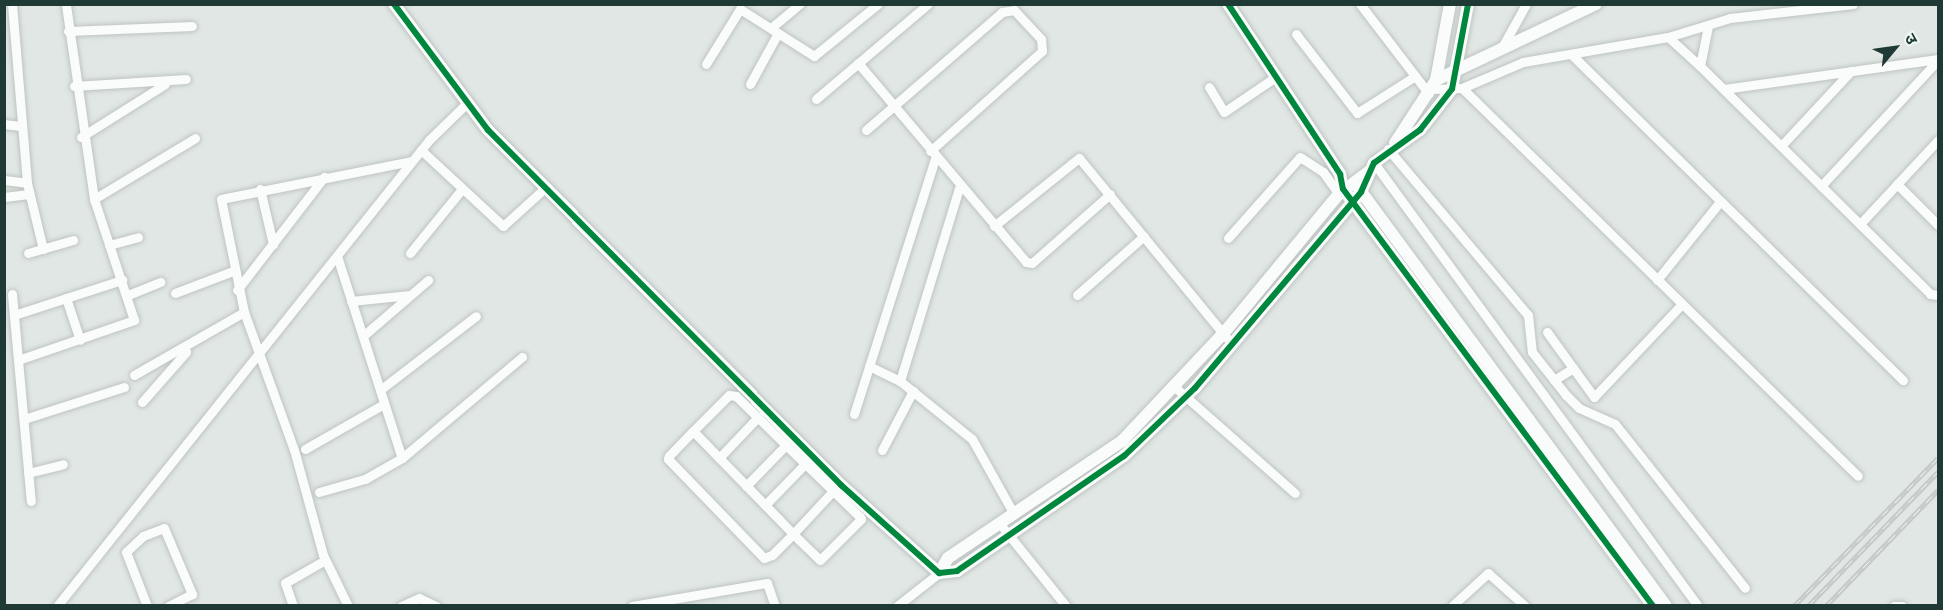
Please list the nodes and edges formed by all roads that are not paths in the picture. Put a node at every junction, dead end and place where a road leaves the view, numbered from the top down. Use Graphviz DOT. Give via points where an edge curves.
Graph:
graph roads {
  1 [pos="12,4"];
  2 [pos="66,4"];
  3 [pos="394,4"];
  4 [pos="800,4"];
  5 [pos="878,4"];
  6 [pos="928,4"];
  7 [pos="1228,4"];
  8 [pos="1360,4"];
  9 [pos="1450,4"];
  10 [pos="1468,4"];
  11 [pos="1526,4"];
  12 [pos="1596,4"];
  13 [pos="1853,4"];
  14 [pos="749,7"];
  15 [pos="192,26"];
  16 [pos="1708,26"];
  17 [pos="774,31"];
  18 [pos="68,32"];
  19 [pos="1296,34"];
  20 [pos="1668,38"];
  21 [pos="1501,50"];
  22 [pos="1572,55"];
  23 [pos="1937,61"];
  24 [pos="9,63"];
  25 [pos="858,63"];
  26 [pos="706,64"];
  27 [pos="1700,66"];
  28 [pos="1458,70"];
  29 [pos="1851,72"];
  30 [pos="1277,76"];
  31 [pos="1415,76"];
  32 [pos="186,79"];
  33 [pos="167,83"];
  34 [pos="750,84"];
  35 [pos="74,86"];
  36 [pos="1209,87"];
  37 [pos="1432,88"];
  38 [pos="1457,88"];
  39 [pos="1724,89"];
  40 [pos="816,99"];
  41 [pos="467,103"];
  42 [pos="894,107"];
  43 [pos="4,124"];
  44 [pos="20,126"];
  45 [pos="866,130"];
  46 [pos="81,137"];
  47 [pos="195,138"];
  48 [pos="1938,140"];
  49 [pos="1391,146"];
  50 [pos="1781,146"];
  51 [pos="421,150"];
  52 [pos="933,155"];
  53 [pos="412,161"];
  54 [pos="1371,167"];
  55 [pos="324,177"];
  56 [pos="1336,178"];
  57 [pos="4,180"];
  58 [pos="27,183"];
  59 [pos="1897,184"];
  60 [pos="1821,186"];
  61 [pos="546,187"];
  62 [pos="959,188"];
  63 [pos="1345,188"];
  64 [pos="260,189"];
  65 [pos="462,189"];
  66 [pos="29,194"];
  67 [pos="1110,194"];
  68 [pos="4,197"];
  69 [pos="1357,197"];
  70 [pos="93,199"];
  71 [pos="1719,203"];
  72 [pos="1860,224"];
  73 [pos="1938,224"];
  74 [pos="994,226"];
  75 [pos="1143,236"];
  76 [pos="138,237"];
  77 [pos="1228,238"];
  78 [pos="73,240"];
  79 [pos="273,244"];
  80 [pos="109,245"];
  81 [pos="43,249"];
  82 [pos="28,253"];
  83 [pos="410,253"];
  84 [pos="337,256"];
  85 [pos="233,271"];
  86 [pos="122,280"];
  87 [pos="428,280"];
  88 [pos="1657,280"];
  89 [pos="160,282"];
  90 [pos="237,290"];
  91 [pos="175,293"];
  92 [pos="12,294"];
  93 [pos="128,295"];
  94 [pos="410,295"];
  95 [pos="1077,295"];
  96 [pos="1938,295"];
  97 [pos="66,298"];
  98 [pos="351,301"];
  99 [pos="1682,304"];
  100 [pos="244,312"];
  101 [pos="14,315"];
  102 [pos="476,316"];
  103 [pos="1447,320"];
  104 [pos="1547,332"];
  105 [pos="1223,334"];
  106 [pos="363,336"];
  107 [pos="80,340"];
  108 [pos="1233,346"];
  109 [pos="190,347"];
  110 [pos="258,353"];
  111 [pos="522,357"];
  112 [pos="18,360"];
  113 [pos="869,366"];
  114 [pos="1573,368"];
  115 [pos="134,375"];
  116 [pos="1552,378"];
  117 [pos="1903,380"];
  118 [pos="900,381"];
  119 [pos="1537,386"];
  120 [pos="124,387"];
  121 [pos="1175,387"];
  122 [pos="380,390"];
  123 [pos="913,391"];
  124 [pos="1186,397"];
  125 [pos="142,402"];
  126 [pos="384,404"];
  127 [pos="854,414"];
  128 [pos="758,417"];
  129 [pos="24,419"];
  130 [pos="693,431"];
  131 [pos="786,445"];
  132 [pos="305,449"];
  133 [pos="882,450"];
  134 [pos="801,452"];
  135 [pos="402,458"];
  136 [pos="719,458"];
  137 [pos="63,464"];
  138 [pos="805,464"];
  139 [pos="28,473"];
  140 [pos="1858,476"];
  141 [pos="746,486"];
  142 [pos="833,491"];
  143 [pos="319,492"];
  144 [pos="1295,493"];
  145 [pos="31,501"];
  146 [pos="765,506"];
  147 [pos="1014,514"];
  148 [pos="128,520"];
  149 [pos="1000,524"];
  150 [pos="793,534"];
  151 [pos="143,536"];
  152 [pos="1009,537"];
  153 [pos="325,560"];
  154 [pos="939,573"];
  155 [pos="1745,588"];
  156 [pos="1459,603"];
  157 [pos="57,606"];
  158 [pos="147,606"];
  159 [pos="168,606"];
  160 [pos="293,606"];
  161 [pos="348,606"];
  162 [pos="401,606"];
  163 [pos="436,606"];
  164 [pos="632,606"];
  165 [pos="775,606"];
  166 [pos="897,606"];
  167 [pos="1066,606"];
  168 [pos="1525,606"];
  169 [pos="1653,606"];
  170 [pos="1666,606"];
  171 [pos="1698,606"];
  172 [pos="1894,606"];
  173 [pos="1902,606"];
  1 -- 24 [label="street"];
  2 -- 18 [label="street"];
  3 -- 41 [label="street"];
  4 -- 17 [label="street"];
  5 -- 17 [label="street" via="814,56"];
  6 -- 25 [label="street"];
  7 -- 30 [label="street"];
  8 -- 31 [label="street"];
  9 -- 37 [label="street"];
  10 -- 28 [label="street"];
  11 -- 21 [label="street"];
  12 -- 21 [label="street"];
  13 -- 16 [label="street" via="1730,18"];
  14 -- 17 [label="street"];
  14 -- 26 [label="street" via="737,12"];
  15 -- 18 [label="street"];
  16 -- 20 [label="street"];
  16 -- 27 [label="street"];
  17 -- 34 [label="street"];
  18 -- 35 [label="street"];
  19 -- 31 [label="street" via="1357,113"];
  20 -- 22 [label="street"];
  20 -- 27 [label="street"];
  21 -- 28 [label="street"];
  22 -- 38 [label="street" via="1523,62"];
  22 -- 71 [label="street"];
  23 -- 29 [label="street"];
  23 -- 60 [label="street"];
  24 -- 44 [label="street"];
  25 -- 40 [label="street"];
  25 -- 42 [label="street"];
  27 -- 39 [label="street"];
  28 -- 37 [label="street"];
  28 -- 38 [label="street"];
  29 -- 39 [label="street"];
  29 -- 50 [label="street"];
  30 -- 36 [label="street" via="1224,112"];
  30 -- 56 [label="street"];
  31 -- 37 [label="street"];
  32 -- 33 [label="street"];
  33 -- 35 [label="street"];
  33 -- 46 [label="street"];
  35 -- 46 [label="street"];
  37 -- 38 [label="street"];
  37 -- 49 [label="street"];
  38 -- 49 [label="street" via="1420,130"];
  38 -- 88 [label="street"];
  39 -- 50 [label="street"];
  41 -- 51 [label="street"];
  41 -- 61 [label="street"];
  42 -- 45 [label="street"];
  42 -- 52 [label="street"];
  42 -- 52 [label="street" via="1005,9 1014,10 1041,39 1042,51"];
  43 -- 44 [label="street"];
  44 -- 58 [label="street"];
  46 -- 70 [label="street"];
  47 -- 70 [label="street"];
  48 -- 59 [label="street"];
  49 -- 54 [label="street"];
  49 -- 116 [label="street" via="1527,315 1532,352"];
  50 -- 60 [label="street"];
  51 -- 53 [label="street"];
  51 -- 65 [label="street"];
  52 -- 62 [label="street"];
  52 -- 113 [label="street"];
  53 -- 55 [label="street"];
  53 -- 84 [label="street"];
  54 -- 63 [label="street"];
  54 -- 69 [label="street"];
  54 -- 119 [label="street"];
  55 -- 64 [label="street"];
  55 -- 79 [label="street"];
  56 -- 63 [label="street"];
  56 -- 77 [label="street" via="1300,157"];
  57 -- 58 [label="street"];
  58 -- 66 [label="street"];
  59 -- 72 [label="street"];
  59 -- 73 [label="street"];
  60 -- 72 [label="street"];
  61 -- 65 [label="street" via="503,226"];
  61 -- 134 [label="street"];
  62 -- 74 [label="street"];
  62 -- 118 [label="street"];
  63 -- 69 [label="street"];
  63 -- 105 [label="street"];
  64 -- 79 [label="street"];
  64 -- 85 [label="street" via="221,199"];
  65 -- 83 [label="street"];
  66 -- 68 [label="street"];
  66 -- 81 [label="street"];
  67 -- 74 [label="street" via="1076,158"];
  67 -- 74 [label="street" via="1032,263"];
  67 -- 75 [label="street"];
  69 -- 103 [label="street"];
  69 -- 108 [label="street"];
  70 -- 80 [label="street"];
  71 -- 88 [label="street"];
  71 -- 117 [label="street"];
  72 -- 96 [label="street" via="1930,294"];
  75 -- 95 [label="street"];
  75 -- 105 [label="street"];
  76 -- 80 [label="street"];
  78 -- 81 [label="street"];
  79 -- 90 [label="street"];
  80 -- 86 [label="street"];
  81 -- 82 [label="street"];
  84 -- 98 [label="street"];
  84 -- 110 [label="street"];
  85 -- 90 [label="street"];
  85 -- 91 [label="street"];
  86 -- 93 [label="street"];
  86 -- 97 [label="street"];
  87 -- 94 [label="street"];
  88 -- 99 [label="street"];
  89 -- 93 [label="street"];
  90 -- 100 [label="street"];
  92 -- 101 [label="street"];
  93 -- 107 [label="street" via="133,322"];
  94 -- 98 [label="street"];
  94 -- 106 [label="street"];
  97 -- 101 [label="street"];
  97 -- 107 [label="street"];
  98 -- 106 [label="street"];
  99 -- 114 [label="street" via="1594,397"];
  99 -- 140 [label="street"];
  100 -- 109 [label="street"];
  100 -- 110 [label="street"];
  101 -- 112 [label="street"];
  102 -- 122 [label="street"];
  103 -- 169 [label="street"];
  103 -- 170 [label="street"];
  104 -- 114 [label="street"];
  105 -- 108 [label="street"];
  105 -- 121 [label="street"];
  106 -- 122 [label="street"];
  107 -- 112 [label="street"];
  108 -- 124 [label="street"];
  109 -- 115 [label="street"];
  109 -- 125 [label="street"];
  110 -- 148 [label="street"];
  110 -- 153 [label="street"];
  111 -- 135 [label="street"];
  112 -- 129 [label="street"];
  113 -- 118 [label="street"];
  113 -- 127 [label="street"];
  114 -- 116 [label="street"];
  116 -- 119 [label="street"];
  116 -- 155 [label="street" via="1579,408 1615,424"];
  118 -- 123 [label="street"];
  119 -- 171 [label="street"];
  120 -- 129 [label="street"];
  121 -- 124 [label="street"];
  121 -- 147 [label="street" via="1122,441"];
  122 -- 126 [label="street"];
  123 -- 133 [label="street"];
  123 -- 147 [label="street" via="972,440"];
  124 -- 144 [label="street"];
  124 -- 152 [label="street" via="1130,451"];
  126 -- 132 [label="street"];
  126 -- 135 [label="street"];
  128 -- 130 [label="street" via="731,394"];
  128 -- 131 [label="street"];
  128 -- 136 [label="street"];
  129 -- 139 [label="street"];
  130 -- 136 [label="street"];
  130 -- 150 [label="street" via="669,456 671,466 764,558"];
  131 -- 134 [label="street"];
  131 -- 141 [label="street"];
  134 -- 138 [label="street"];
  134 -- 154 [label="street"];
  135 -- 143 [label="street" via="365,478"];
  136 -- 141 [label="street"];
  137 -- 139 [label="street"];
  138 -- 142 [label="street"];
  138 -- 146 [label="street"];
  139 -- 145 [label="street"];
  141 -- 146 [label="street"];
  142 -- 150 [label="street"];
  142 -- 150 [label="street" via="860,517 861,525 823,561"];
  146 -- 150 [label="street"];
  147 -- 149 [label="street"];
  148 -- 151 [label="street"];
  148 -- 157 [label="street"];
  149 -- 152 [label="street"];
  149 -- 154 [label="street" via="948,558"];
  151 -- 158 [label="street" via="126,554"];
  151 -- 159 [label="street" via="167,530 192,592"];
  152 -- 154 [label="street" via="957,571"];
  152 -- 167 [label="street"];
  153 -- 160 [label="street" via="285,583"];
  153 -- 161 [label="street"];
  154 -- 166 [label="street"];
  156 -- 168 [label="street" via="1488,573"];
  162 -- 163 [label="street" via="419,598"];
  164 -- 165 [label="street" via="767,583"];
  172 -- 173 [label="street"];
}
